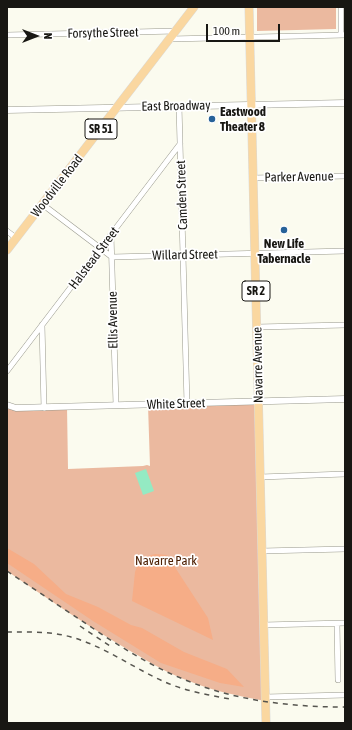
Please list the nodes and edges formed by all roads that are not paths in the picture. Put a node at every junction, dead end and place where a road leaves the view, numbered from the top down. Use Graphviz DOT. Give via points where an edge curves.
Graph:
graph roads {
  1 [pos="194,7"];
  2 [pos="249,7"];
  3 [pos="341,7"];
  4 [pos="176,31"];
  5 [pos="7,35"];
  6 [pos="343,35"];
  7 [pos="250,37"];
  8 [pos="170,39"];
  9 [pos="345,103"];
  10 [pos="252,105"];
  11 [pos="179,106"];
  12 [pos="117,108"];
  13 [pos="7,110"];
  14 [pos="180,144"];
  15 [pos="345,176"];
  16 [pos="253,178"];
  17 [pos="42,204"];
  18 [pos="7,231"];
  19 [pos="111,235"];
  20 [pos="16,238"];
  21 [pos="101,248"];
  22 [pos="7,250"];
  23 [pos="345,251"];
  24 [pos="255,253"];
  25 [pos="184,255"];
  26 [pos="112,256"];
  27 [pos="42,325"];
  28 [pos="345,325"];
  29 [pos="257,327"];
  30 [pos="7,371"];
  31 [pos="345,399"];
  32 [pos="258,401"];
  33 [pos="187,404"];
  34 [pos="7,405"];
  35 [pos="116,405"];
  36 [pos="44,408"];
  37 [pos="345,474"];
  38 [pos="260,477"];
  39 [pos="345,549"];
  40 [pos="262,551"];
  41 [pos="345,623"];
  42 [pos="337,624"];
  43 [pos="264,625"];
  44 [pos="338,680"];
  45 [pos="345,695"];
  46 [pos="265,697"];
  47 [pos="266,723"];
  1 -- 4 [label="main road, Woodville Road / SR 51"];
  2 -- 7 [label="main road, Navarre Avenue / SR 2"];
  3 -- 6 [label="street"];
  4 -- 5 [label="street, Forsythe Street"];
  4 -- 8 [label="main road, Woodville Road / SR 51"];
  6 -- 7 [label="street"];
  7 -- 8 [label="street"];
  7 -- 10 [label="main road, Navarre Avenue / SR 2"];
  8 -- 12 [label="main road, Woodville Road / SR 51"];
  9 -- 10 [label="street, East Broadway"];
  10 -- 11 [label="street, East Broadway"];
  10 -- 16 [label="main road, Navarre Avenue / SR 2"];
  11 -- 12 [label="street, East Broadway"];
  11 -- 14 [label="street, Camden Street"];
  12 -- 13 [label="street, East Broadway"];
  12 -- 17 [label="main road, Woodville Road / SR 51"];
  14 -- 19 [label="street, Halstead Street"];
  14 -- 25 [label="street, Camden Street"];
  15 -- 16 [label="street, Parker Avenue"];
  16 -- 24 [label="main road, Navarre Avenue / SR 2"];
  17 -- 20 [label="main road, Woodville Road / SR 51"];
  17 -- 21 [label="street"];
  18 -- 20 [label="street"];
  19 -- 21 [label="street, Halstead Street"];
  19 -- 26 [label="street, Ellis Avenue"];
  20 -- 22 [label="main road, Woodville Road / SR 51"];
  21 -- 26 [label="street"];
  21 -- 27 [label="street, Halstead Street"];
  23 -- 24 [label="street, Willard Street"];
  24 -- 25 [label="street, Willard Street"];
  24 -- 29 [label="main road, Navarre Avenue / SR 2"];
  25 -- 26 [label="street, Willard Street"];
  25 -- 33 [label="street, Camden Street"];
  26 -- 35 [label="street, Ellis Avenue"];
  27 -- 30 [label="street, Halstead Street"];
  27 -- 36 [label="street"];
  28 -- 29 [label="street"];
  29 -- 32 [label="main road, Navarre Avenue / SR 2"];
  31 -- 32 [label="street, White Street"];
  32 -- 33 [label="street, White Street"];
  32 -- 38 [label="main road, Navarre Avenue / SR 2"];
  33 -- 35 [label="street, White Street"];
  34 -- 36 [label="street, White Street" via="16,408"];
  35 -- 36 [label="street, White Street"];
  37 -- 38 [label="street"];
  38 -- 40 [label="main road, Navarre Avenue / SR 2"];
  39 -- 40 [label="street"];
  40 -- 43 [label="main road, Navarre Avenue / SR 2"];
  41 -- 42 [label="street"];
  42 -- 43 [label="street"];
  42 -- 44 [label="street"];
  43 -- 46 [label="main road, Navarre Avenue / SR 2"];
  45 -- 46 [label="street"];
  46 -- 47 [label="main road, Navarre Avenue / SR 2"];
}
